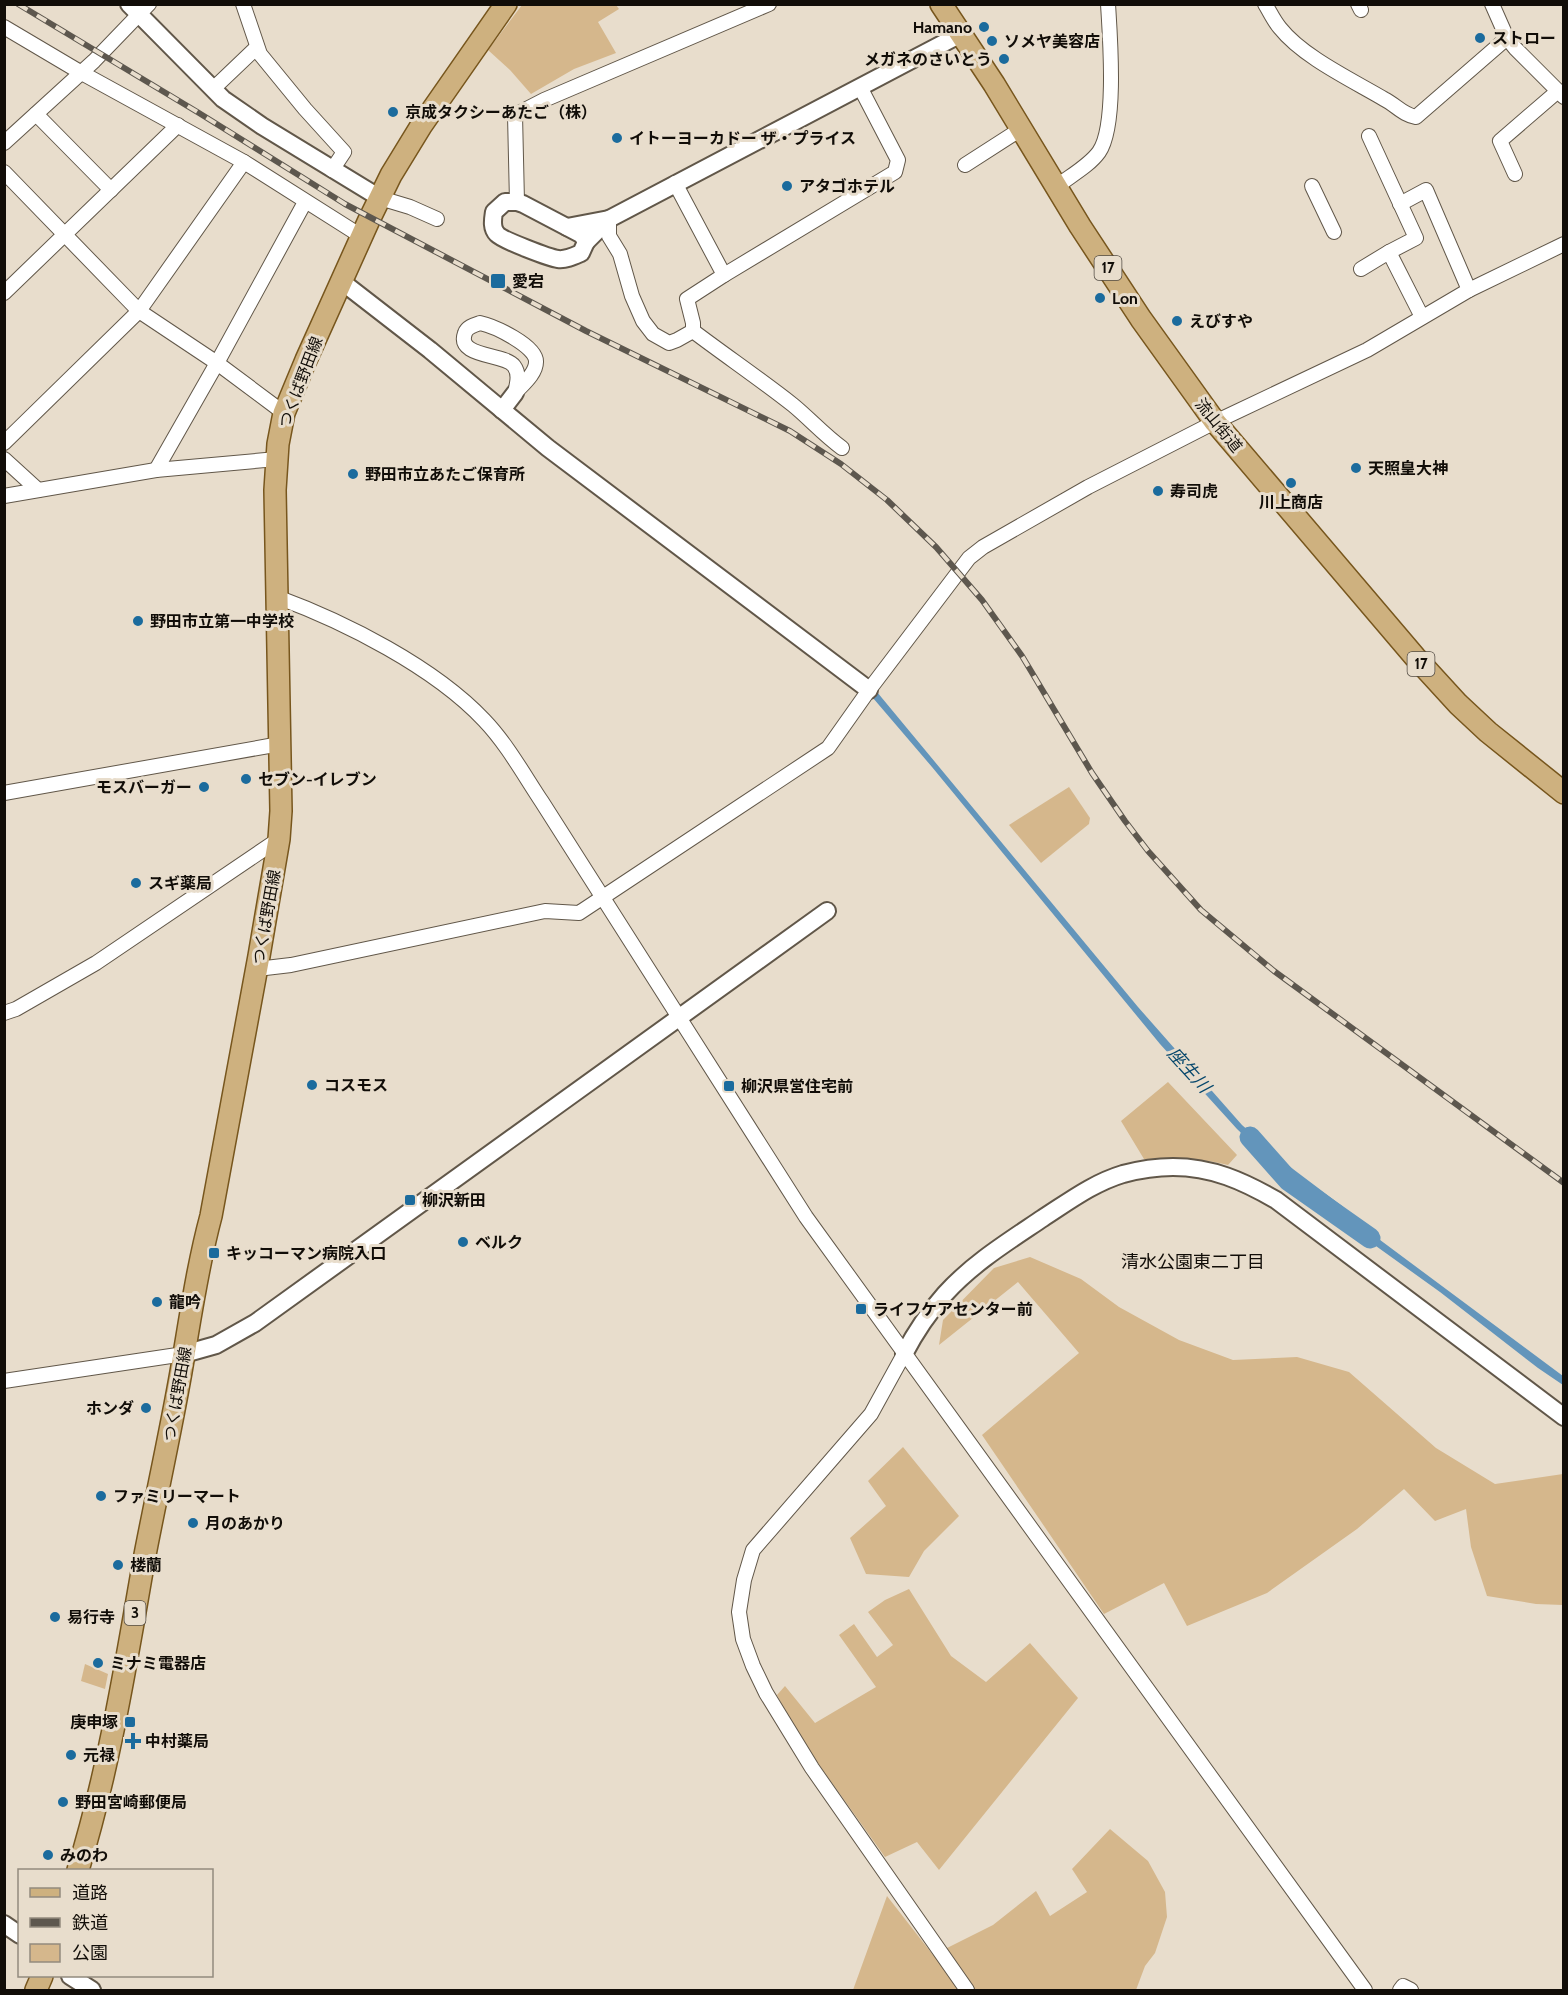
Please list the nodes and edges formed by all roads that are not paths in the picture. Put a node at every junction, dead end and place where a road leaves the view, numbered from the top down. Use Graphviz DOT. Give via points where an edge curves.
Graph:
graph roads {
  1 [pos="243,4"];
  2 [pos="506,4"];
  3 [pos="769,4"];
  4 [pos="941,4"];
  5 [pos="1108,4"];
  6 [pos="1265,4"];
  7 [pos="1492,4"];
  8 [pos="139,8"];
  9 [pos="4,27"];
  10 [pos="961,34"];
  11 [pos="1507,38"];
  12 [pos="257,47"];
  13 [pos="81,72"];
  14 [pos="860,87"];
  15 [pos="213,89"];
  16 [pos="1561,94"];
  17 [pos="36,114"];
  18 [pos="178,125"];
  19 [pos="1021,129"];
  20 [pos="1369,136"];
  21 [pos="4,143"];
  22 [pos="244,162"];
  23 [pos="965,165"];
  24 [pos="332,170"];
  25 [pos="4,171"];
  26 [pos="1515,174"];
  27 [pos="675,183"];
  28 [pos="1312,186"];
  29 [pos="1056,187"];
  30 [pos="111,190"];
  31 [pos="380,198"];
  32 [pos="305,202"];
  33 [pos="517,202"];
  34 [pos="1400,204"];
  35 [pos="437,219"];
  36 [pos="609,219"];
  37 [pos="567,227"];
  38 [pos="1334,232"];
  39 [pos="65,234"];
  40 [pos="361,236"];
  41 [pos="586,242"];
  42 [pos="1563,243"];
  43 [pos="1389,252"];
  44 [pos="1361,269"];
  45 [pos="724,275"];
  46 [pos="340,281"];
  47 [pos="1469,290"];
  48 [pos="4,293"];
  49 [pos="139,311"];
  50 [pos="1422,317"];
  51 [pos="693,331"];
  52 [pos="217,363"];
  53 [pos="536,364"];
  54 [pos="513,365"];
  55 [pos="515,393"];
  56 [pos="502,410"];
  57 [pos="284,413"];
  58 [pos="1215,422"];
  59 [pos="4,443"];
  60 [pos="842,448"];
  61 [pos="4,459"];
  62 [pos="277,459"];
  63 [pos="156,470"];
  64 [pos="38,490"];
  65 [pos="4,496"];
  66 [pos="277,597"];
  67 [pos="869,690"];
  68 [pos="280,744"];
  69 [pos="4,794"];
  70 [pos="1563,794"];
  71 [pos="279,839"];
  72 [pos="602,898"];
  73 [pos="827,911"];
  74 [pos="257,969"];
  75 [pos="4,1013"];
  76 [pos="678,1018"];
  77 [pos="184,1354"];
  78 [pos="904,1354"];
  79 [pos="4,1381"];
  80 [pos="1563,1418"];
  81 [pos="78,1869"];
  82 [pos="4,1924"];
  83 [pos="18,1934"];
  84 [pos="72,1977"];
  85 [pos="92,1990"];
  86 [pos="967,1990"];
  87 [pos="1365,1990"];
  88 [pos="1400,1990"];
  89 [pos="1412,1990"];
  1 -- 12 [label="street"];
  2 -- 31 [label="main road, つくば野田線 / 3" via="420,126"];
  3 -- 33 [label="street" via="515,115"];
  4 -- 10 [label="main road, 流山街道 / 17"];
  5 -- 29 [label="street" via="1112,68 1108,128 1095,156"];
  6 -- 11 [label="street" via="1278,27 1301,47 1397,109 1416,117"];
  7 -- 11 [label="street"];
  8 -- 13 [label="street"];
  8 -- 15 [label="street"];
  9 -- 13 [label="street"];
  10 -- 14 [label="street"];
  10 -- 19 [label="main road, 流山街道 / 17"];
  11 -- 16 [label="street"];
  12 -- 15 [label="street"];
  12 -- 24 [label="street" via="344,153"];
  13 -- 17 [label="street"];
  13 -- 18 [label="street"];
  14 -- 27 [label="street"];
  14 -- 45 [label="street" via="898,160 895,172"];
  15 -- 24 [label="street" via="262,126"];
  16 -- 26 [label="street" via="1500,141"];
  17 -- 21 [label="street"];
  17 -- 30 [label="street"];
  18 -- 22 [label="street"];
  18 -- 30 [label="street"];
  19 -- 23 [label="street"];
  19 -- 29 [label="main road, 流山街道 / 17"];
  20 -- 34 [label="street"];
  22 -- 32 [label="street"];
  22 -- 49 [label="street"];
  24 -- 31 [label="street"];
  25 -- 39 [label="street"];
  27 -- 36 [label="street"];
  27 -- 45 [label="street"];
  28 -- 38 [label="street"];
  29 -- 58 [label="main road, 流山街道 / 17" via="1141,319"];
  30 -- 39 [label="street"];
  31 -- 35 [label="street"];
  31 -- 40 [label="main road, つくば野田線 / 3"];
  32 -- 40 [label="street"];
  32 -- 52 [label="street"];
  33 -- 37 [label="street"];
  33 -- 41 [label="street" via="505,202 494,212 496,234 558,259 581,253"];
  34 -- 43 [label="street" via="1416,238"];
  34 -- 47 [label="street" via="1426,190"];
  36 -- 37 [label="street"];
  36 -- 41 [label="street"];
  36 -- 51 [label="street" via="609,236 621,254 643,321 653,334 669,343"];
  37 -- 41 [label="street" via="582,235"];
  39 -- 48 [label="street"];
  39 -- 49 [label="street"];
  40 -- 46 [label="main road, つくば野田線 / 3"];
  42 -- 47 [label="street"];
  43 -- 44 [label="street"];
  43 -- 50 [label="street"];
  45 -- 51 [label="street" via="687,299"];
  46 -- 56 [label="street"];
  46 -- 57 [label="main road, つくば野田線 / 3"];
  47 -- 50 [label="street"];
  49 -- 52 [label="street"];
  49 -- 59 [label="street"];
  50 -- 58 [label="street" via="1367,350"];
  51 -- 60 [label="street" via="802,412"];
  52 -- 57 [label="street"];
  52 -- 63 [label="street"];
  53 -- 54 [label="street" via="525,371"];
  53 -- 54 [label="street" via="535,354 527,346 487,325 468,328 464,337 471,350"];
  53 -- 55 [label="street"];
  54 -- 55 [label="street" via="518,380"];
  55 -- 56 [label="street"];
  56 -- 67 [label="street"];
  57 -- 62 [label="main road, つくば野田線 / 3"];
  58 -- 67 [label="street" via="1088,487 975,553"];
  58 -- 70 [label="main road, 流山街道 / 17" via="1458,704"];
  61 -- 64 [label="street"];
  62 -- 63 [label="street"];
  62 -- 66 [label="main road, つくば野田線 / 3"];
  63 -- 64 [label="street"];
  64 -- 65 [label="street"];
  66 -- 68 [label="main road, つくば野田線 / 3"];
  66 -- 72 [label="street" via="347,627 421,668 484,720"];
  67 -- 72 [label="street" via="828,748"];
  68 -- 69 [label="street"];
  68 -- 71 [label="main road, つくば野田線 / 3"];
  71 -- 74 [label="main road, つくば野田線 / 3"];
  71 -- 75 [label="street" via="96,963"];
  72 -- 74 [label="street" via="579,913 544,911"];
  72 -- 76 [label="street"];
  73 -- 76 [label="street"];
  74 -- 77 [label="main road, つくば野田線 / 3"];
  76 -- 77 [label="street" via="255,1323 216,1345"];
  76 -- 78 [label="street" via="788,1191"];
  77 -- 79 [label="street"];
  77 -- 81 [label="main road, つくば野田線 / 3" via="104,1772"];
  78 -- 80 [label="street" via="928,1315 960,1279 999,1247 1088,1188 1145,1170 1197,1169 1248,1184 1276,1200"];
  78 -- 86 [label="street" via="871,1414 753,1550 740,1612 743,1639 766,1693 928,1947"];
  78 -- 87 [label="street"];
  82 -- 83 [label="street"];
  84 -- 85 [label="street"];
  88 -- 89 [label="street" via="1403,1986"];
}
